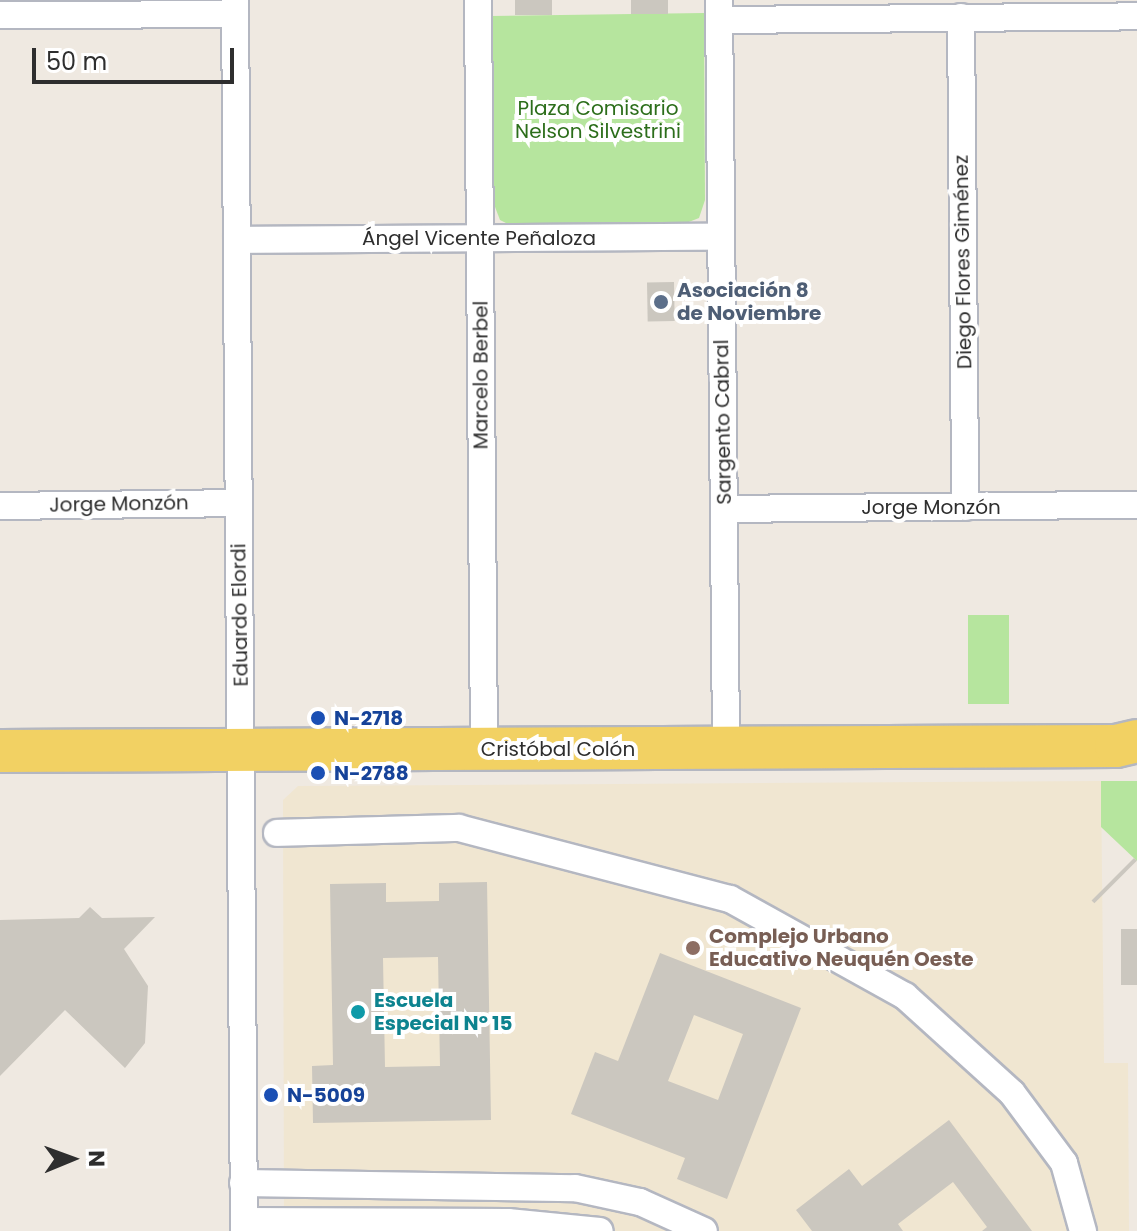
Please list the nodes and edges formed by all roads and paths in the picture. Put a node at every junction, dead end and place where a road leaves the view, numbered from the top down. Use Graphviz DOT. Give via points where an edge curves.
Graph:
graph roads {
  1 [pos="478,0"];
  2 [pos="235,7"];
  3 [pos="719,10"];
  4 [pos="0,15"];
  5 [pos="1137,16"];
  6 [pos="961,17"];
  7 [pos="721,237"];
  8 [pos="480,238"];
  9 [pos="237,240"];
  10 [pos="239,503"];
  11 [pos="1137,505"];
  12 [pos="0,506"];
  13 [pos="965,507"];
  14 [pos="724,509"];
  15 [pos="1130,746"];
  16 [pos="726,748"];
  17 [pos="484,749"];
  18 [pos="241,750"];
  19 [pos="0,751"];
  20 [pos="277,833"];
  21 [pos="243,1183"];
  22 [pos="510,1183"];
  23 [pos="508,1222"];
  24 [pos="244,1226"];
  25 [pos="600,1231"];
  26 [pos="704,1231"];
  27 [pos="1083,1231"];
  1 -- 8 [label="street, Marcelo Berbel"];
  2 -- 4 [label="street"];
  2 -- 9 [label="street, Eduardo Elordi"];
  3 -- 6 [label="street"];
  3 -- 7 [label="street, Sargento Cabral"];
  5 -- 6 [label="street"];
  6 -- 13 [label="street, Diego Flores Giménez"];
  7 -- 8 [label="street, Ángel Vicente Peñaloza"];
  7 -- 14 [label="street, Sargento Cabral"];
  8 -- 9 [label="street, Ángel Vicente Peñaloza"];
  8 -- 17 [label="street, Marcelo Berbel"];
  9 -- 10 [label="street, Eduardo Elordi"];
  10 -- 12 [label="street, Jorge Monzón"];
  10 -- 18 [label="street, Eduardo Elordi"];
  11 -- 13 [label="street, Jorge Monzón"];
  13 -- 14 [label="street, Jorge Monzón"];
  14 -- 16 [label="street, Sargento Cabral"];
  15 -- 16 [label="main road, Cristóbal Colón"];
  16 -- 17 [label="main road, Cristóbal Colón"];
  17 -- 18 [label="main road, Cristóbal Colón"];
  18 -- 19 [label="main road, Cristóbal Colón"];
  18 -- 21 [label="street, Eduardo Elordi"];
  20 -- 27 [label="street" via="459,828 730,899 905,996 1012,1093 1064,1163"];
  21 -- 22 [label="street"];
  21 -- 24 [label="street, Eduardo Elordi"];
  22 -- 23 [label="street"];
  22 -- 26 [label="street" via="609,1193"];
  23 -- 24 [label="street"];
  23 -- 25 [label="street"];
}
